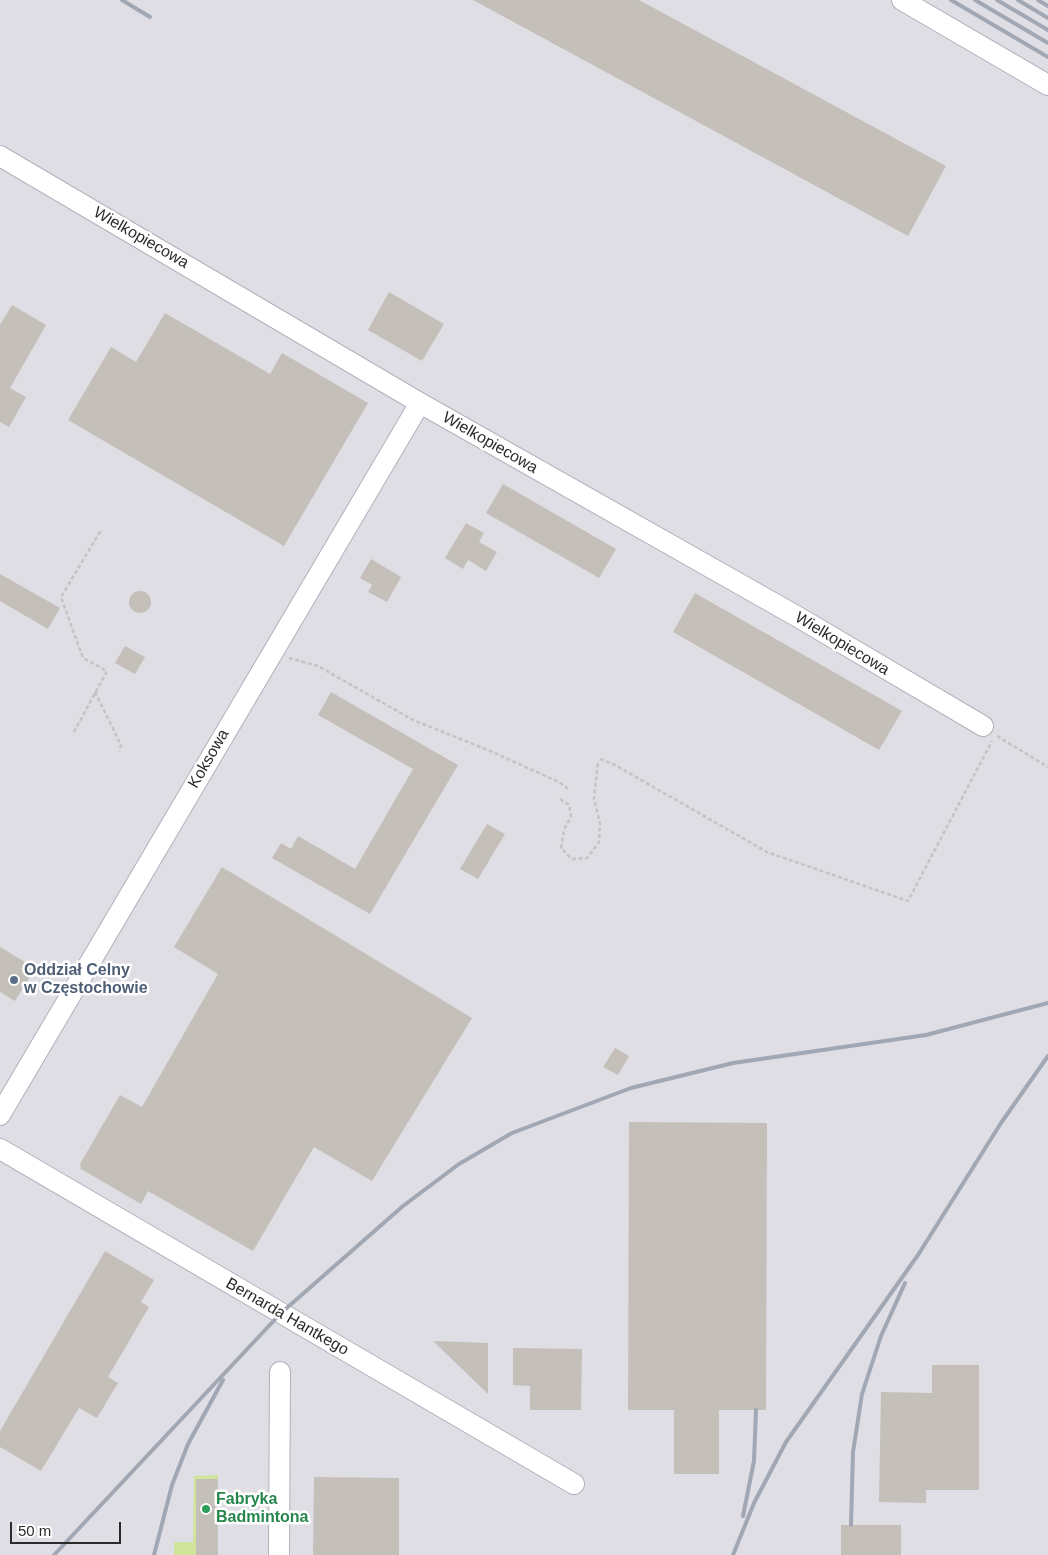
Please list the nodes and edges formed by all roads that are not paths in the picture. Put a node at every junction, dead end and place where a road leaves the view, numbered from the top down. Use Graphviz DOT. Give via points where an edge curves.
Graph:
graph roads {
  1 [pos="902,0"];
  2 [pos="1048,85"];
  3 [pos="0,156"];
  4 [pos="420,403"];
  5 [pos="983,726"];
  6 [pos="0,1115"];
  7 [pos="0,1149"];
  8 [pos="280,1372"];
  9 [pos="574,1484"];
  10 [pos="279,1555"];
  1 -- 2 [label="street"];
  3 -- 4 [label="street, Wielkopiecowa"];
  4 -- 5 [label="street, Wielkopiecowa"];
  4 -- 6 [label="street, Koksowa"];
  7 -- 9 [label="street, Bernarda Hantkego"];
  8 -- 10 [label="street"];
}
